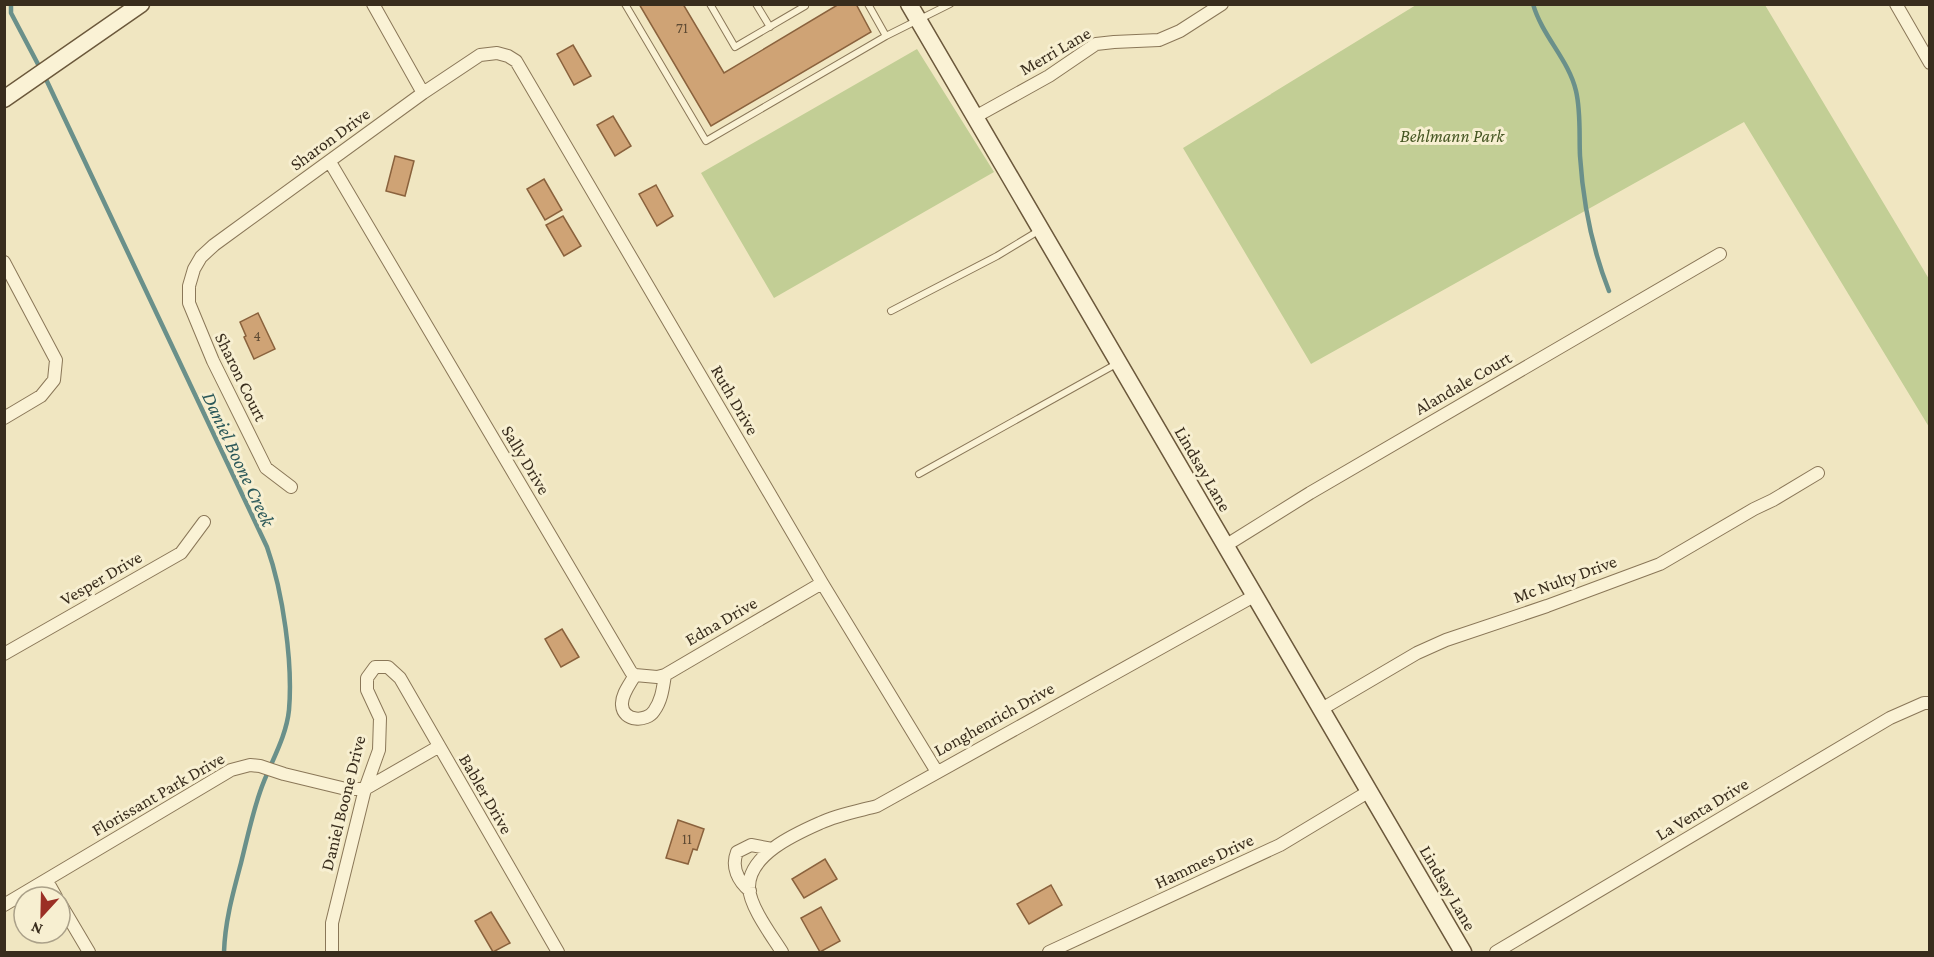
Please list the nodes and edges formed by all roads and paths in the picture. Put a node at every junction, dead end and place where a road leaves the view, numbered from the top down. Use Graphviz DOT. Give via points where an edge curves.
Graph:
graph roads {
  1 [pos="141,4"];
  2 [pos="373,4"];
  3 [pos="625,4"];
  4 [pos="710,4"];
  5 [pos="756,4"];
  6 [pos="868,4"];
  7 [pos="909,4"];
  8 [pos="950,4"];
  9 [pos="1222,4"];
  10 [pos="1896,4"];
  11 [pos="806,5"];
  12 [pos="919,20"];
  13 [pos="770,27"];
  14 [pos="886,36"];
  15 [pos="497,53"];
  16 [pos="1929,63"];
  17 [pos="423,93"];
  18 [pos="4,99"];
  19 [pos="975,117"];
  20 [pos="330,162"];
  21 [pos="1041,229"];
  22 [pos="1720,254"];
  23 [pos="4,262"];
  24 [pos="194,269"];
  25 [pos="891,311"];
  26 [pos="1118,363"];
  27 [pos="4,418"];
  28 [pos="919,474"];
  29 [pos="1818,474"];
  30 [pos="291,487"];
  31 [pos="204,522"];
  32 [pos="1224,546"];
  33 [pos="822,583"];
  34 [pos="1254,596"];
  35 [pos="4,654"];
  36 [pos="375,667"];
  37 [pos="635,675"];
  38 [pos="666,675"];
  39 [pos="1929,702"];
  40 [pos="1320,710"];
  41 [pos="438,747"];
  42 [pos="937,772"];
  43 [pos="365,789"];
  44 [pos="1368,792"];
  45 [pos="772,849"];
  46 [pos="47,880"];
  47 [pos="50,885"];
  48 [pos="750,891"];
  49 [pos="4,905"];
  50 [pos="72,923"];
  51 [pos="89,952"];
  52 [pos="332,952"];
  53 [pos="558,952"];
  54 [pos="782,952"];
  55 [pos="1049,952"];
  56 [pos="1463,952"];
  57 [pos="1496,952"];
  1 -- 18 [label="street"];
  2 -- 17 [label="street"];
  3 -- 14 [label="lane" via="706,141"];
  4 -- 13 [label="lane" via="735,47"];
  5 -- 13 [label="lane"];
  6 -- 14 [label="lane"];
  7 -- 12 [label="street, Lindsay Lane"];
  8 -- 12 [label="lane"];
  9 -- 19 [label="street, Merri Lane" via="1160,40 1096,44 1049,76"];
  10 -- 16 [label="street"];
  11 -- 13 [label="lane"];
  12 -- 14 [label="lane"];
  12 -- 19 [label="street, Lindsay Lane"];
  15 -- 17 [label="street, Sharon Drive" via="480,55"];
  15 -- 33 [label="street, Ruth Drive" via="516,61"];
  17 -- 20 [label="street, Sharon Drive"];
  19 -- 21 [label="street, Lindsay Lane"];
  20 -- 24 [label="street, Sharon Drive" via="214,245"];
  20 -- 37 [label="street, Sally Drive"];
  21 -- 25 [label="lane"];
  21 -- 26 [label="street, Lindsay Lane"];
  22 -- 32 [label="street, Alandale Court"];
  23 -- 27 [label="street" via="56,360 54,380 41,396"];
  24 -- 30 [label="street, Sharon Court" via="189,303 213,361 266,468"];
  26 -- 28 [label="lane"];
  26 -- 32 [label="street, Lindsay Lane"];
  29 -- 40 [label="street, Mc Nulty Drive" via="1660,564 1446,640"];
  31 -- 35 [label="street, Vesper Drive" via="181,553"];
  32 -- 34 [label="street, Lindsay Lane"];
  33 -- 38 [label="street, Edna Drive"];
  33 -- 42 [label="street, Ruth Drive"];
  34 -- 40 [label="street, Lindsay Lane"];
  34 -- 42 [label="street, Longhenrich Drive"];
  36 -- 41 [label="street, Babler Drive" via="388,667 400,678"];
  36 -- 43 [label="street, Daniel Boone Drive" via="367,678 367,690 380,718 379,750"];
  37 -- 38 [label="street"];
  37 -- 38 [label="street" via="621,708 637,719 649,717 656,710"];
  39 -- 57 [label="street, La Venta Drive" via="1890,718"];
  40 -- 44 [label="street, Lindsay Lane"];
  41 -- 43 [label="street"];
  41 -- 53 [label="street, Babler Drive"];
  42 -- 45 [label="street, Longhenrich Drive" via="877,806 821,822"];
  43 -- 46 [label="street, Florissant Park Drive" via="346,789 260,766 231,770"];
  43 -- 52 [label="street, Daniel Boone Drive" via="332,923"];
  44 -- 55 [label="street, Hammes Drive" via="1280,845"];
  44 -- 56 [label="street, Lindsay Lane"];
  45 -- 48 [label="street, Longhenrich Drive" via="759,860"];
  45 -- 48 [label="street" via="751,845 737,852 735,868"];
  46 -- 47 [label="street"];
  46 -- 49 [label="street, Florissant Park Drive"];
  48 -- 54 [label="street" via="753,904"];
  50 -- 51 [label="street"];
}
